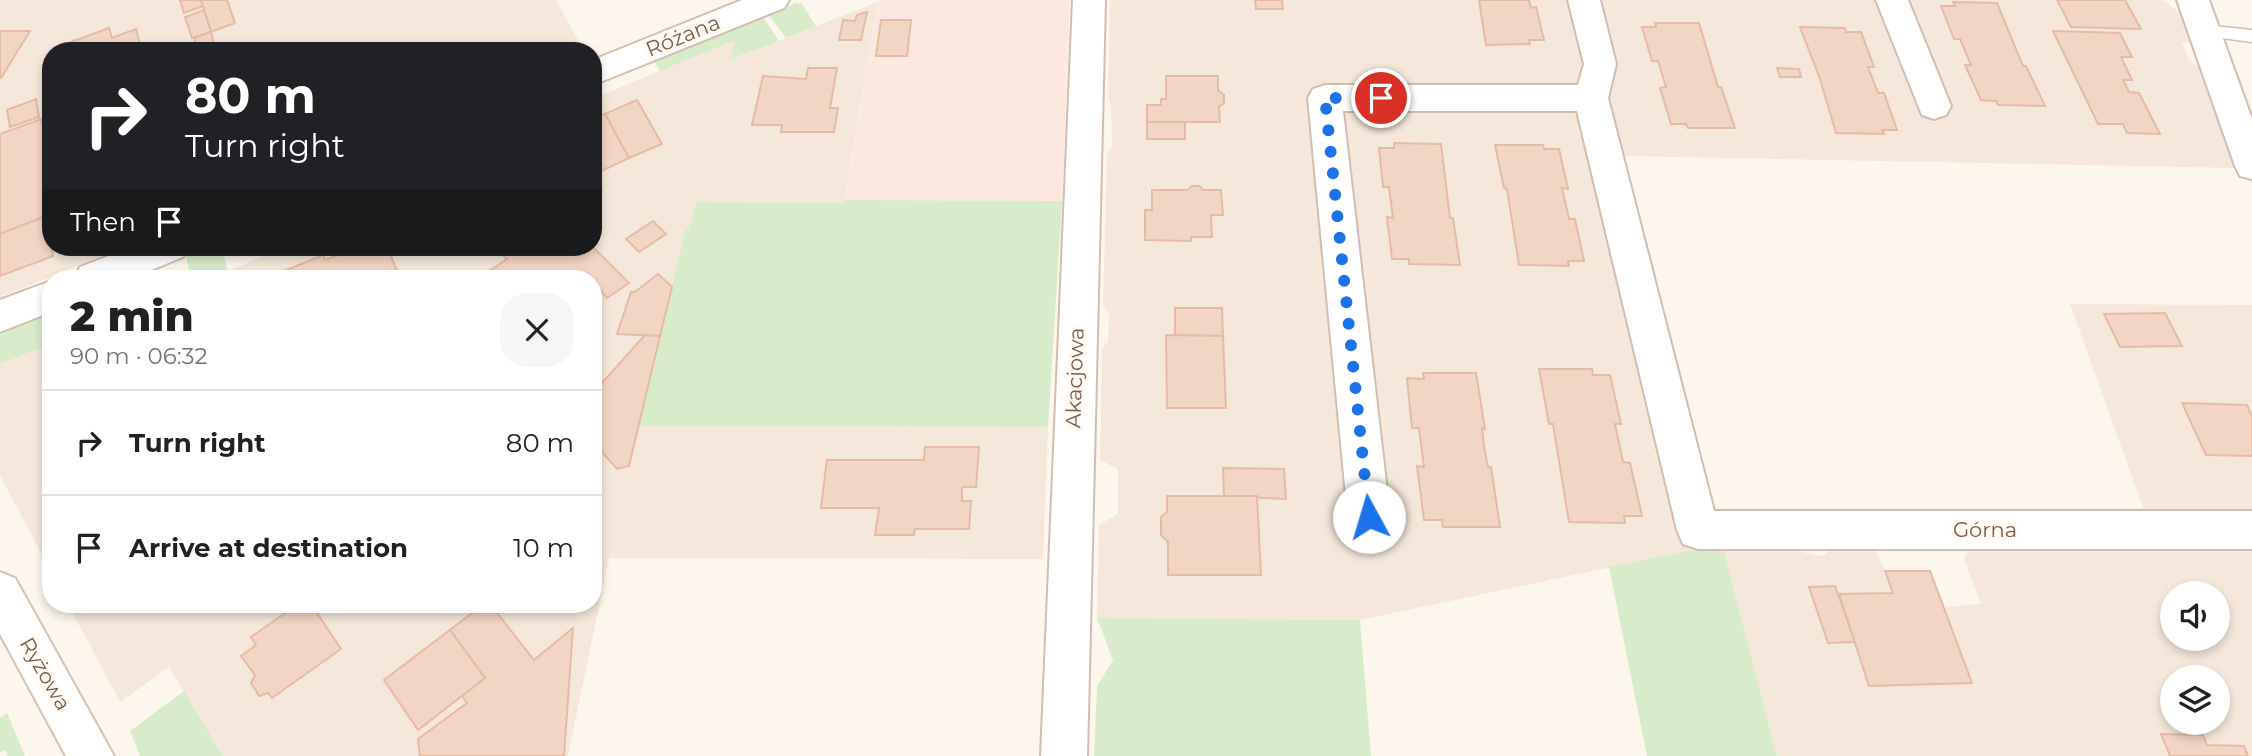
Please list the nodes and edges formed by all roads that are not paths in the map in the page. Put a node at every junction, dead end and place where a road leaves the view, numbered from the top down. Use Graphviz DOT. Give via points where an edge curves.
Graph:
graph roads {
  1 [pos="774,0"];
  2 [pos="1089,0"];
  3 [pos="1584,0"];
  4 [pos="1892,0"];
  5 [pos="2193,0"];
  6 [pos="2204,31"];
  7 [pos="2252,36"];
  8 [pos="602,69"];
  9 [pos="1591,98"];
  10 [pos="1934,106"];
  11 [pos="2252,166"];
  12 [pos="148,256"];
  13 [pos="113,270"];
  14 [pos="42,300"];
  15 [pos="0,316"];
  16 [pos="1369,517"];
  17 [pos="2252,530"];
  18 [pos="0,592"];
  19 [pos="91,756"];
  20 [pos="1064,756"];
  1 -- 8 [label="street, Różana"];
  2 -- 20 [label="street, Akacjowa"];
  3 -- 9 [label="street" via="1600,64"];
  4 -- 10 [label="street"];
  5 -- 6 [label="street"];
  6 -- 7 [label="lane"];
  6 -- 11 [label="street"];
  9 -- 16 [label="street" via="1325,98"];
  9 -- 17 [label="street, Górna" via="1698,530"];
  12 -- 13 [label="street"];
  14 -- 15 [label="street"];
  18 -- 19 [label="street, Ryżowa"];
}
